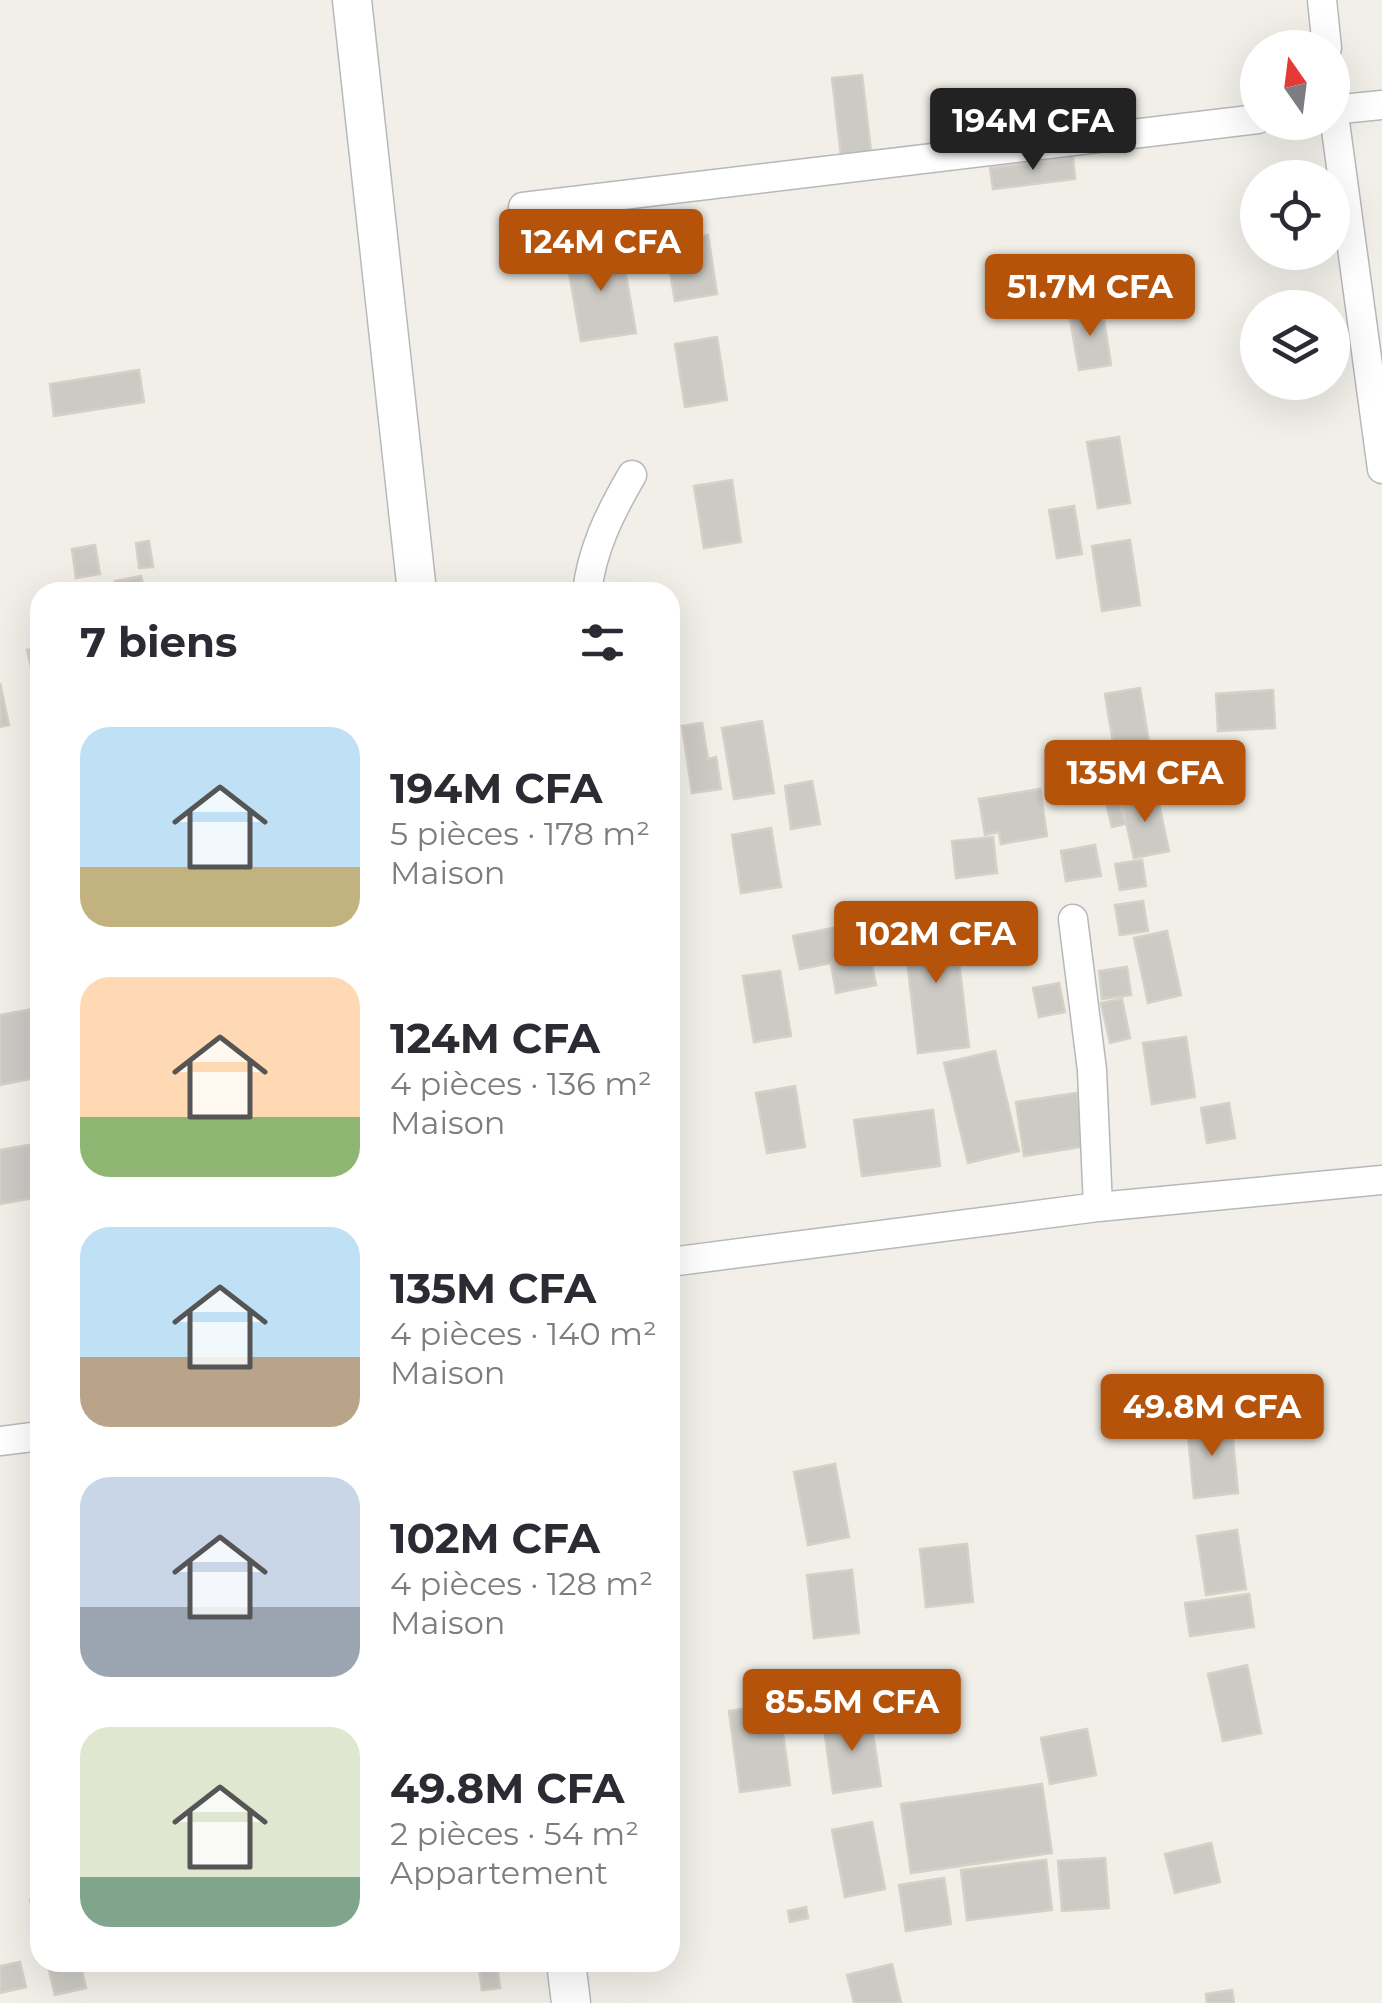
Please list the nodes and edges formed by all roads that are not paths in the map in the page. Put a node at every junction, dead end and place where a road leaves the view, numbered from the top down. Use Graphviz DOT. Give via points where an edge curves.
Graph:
graph roads {
  1 [pos="352,0"];
  2 [pos="1322,0"];
  3 [pos="1325,30"];
  4 [pos="1382,105"];
  5 [pos="1350,108"];
  6 [pos="1240,121"];
  7 [pos="1337,140"];
  8 [pos="523,207"];
  9 [pos="1382,469"];
  10 [pos="632,475"];
  11 [pos="416,582"];
  12 [pos="588,582"];
  13 [pos="1073,919"];
  14 [pos="1382,1178"];
  15 [pos="1098,1207"];
  16 [pos="680,1261"];
  17 [pos="30,1437"];
  18 [pos="0,1441"];
  19 [pos="567,1972"];
  20 [pos="571,2003"];
  1 -- 11 [label="street"];
  2 -- 3 [label="street"];
  4 -- 5 [label="street"];
  6 -- 8 [label="street"];
  7 -- 9 [label="street"];
  10 -- 12 [label="street" via="591,560"];
  13 -- 15 [label="street" via="1092,1070"];
  14 -- 15 [label="street"];
  15 -- 16 [label="street"];
  17 -- 18 [label="street"];
  19 -- 20 [label="street"];
}
